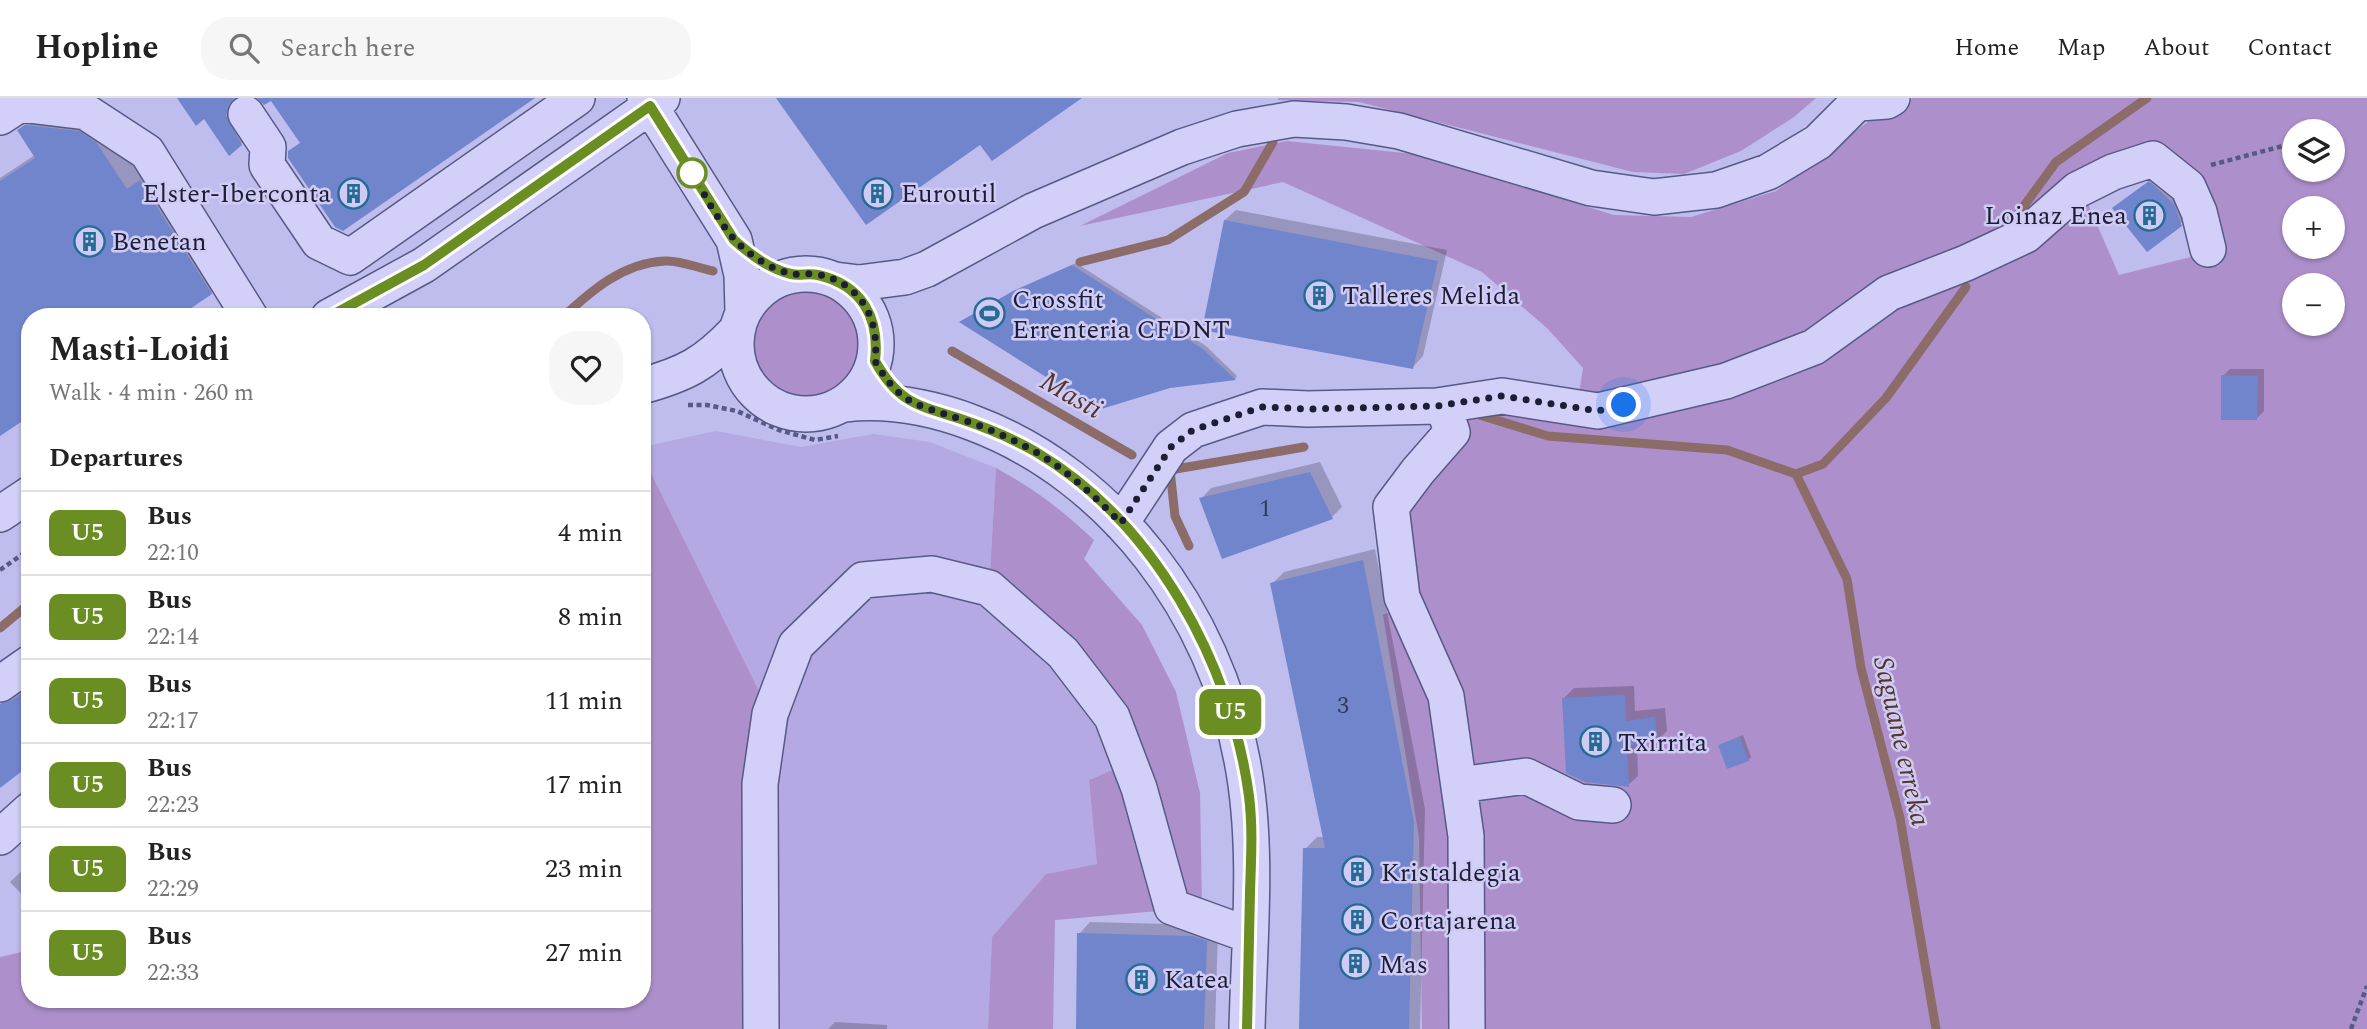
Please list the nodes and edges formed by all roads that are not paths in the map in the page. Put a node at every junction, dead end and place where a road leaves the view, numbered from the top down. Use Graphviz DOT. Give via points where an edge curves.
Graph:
graph roads {
  1 [pos="577,98"];
  2 [pos="1871,100"];
  3 [pos="652,101"];
  4 [pos="246,114"];
  5 [pos="0,117"];
  6 [pos="734,240"];
  7 [pos="2208,249"];
  8 [pos="928,269"];
  9 [pos="792,274"];
  10 [pos="835,279"];
  11 [pos="244,308"];
  12 [pos="345,308"];
  13 [pos="740,321"];
  14 [pos="875,344"];
  15 [pos="651,387"];
  16 [pos="680,391"];
  17 [pos="760,398"];
  18 [pos="1437,406"];
  19 [pos="920,407"];
  20 [pos="845,419"];
  21 [pos="21,500"];
  22 [pos="0,514"];
  23 [pos="1121,523"];
  24 [pos="21,669"];
  25 [pos="0,684"];
  26 [pos="1458,785"];
  27 [pos="1613,805"];
  28 [pos="21,818"];
  29 [pos="0,837"];
  30 [pos="1249,935"];
  31 [pos="761,1029"];
  32 [pos="1247,1029"];
  33 [pos="1467,1029"];
  1 -- 4 [label="street" via="350,257 319,242 267,164 268,147"];
  2 -- 8 [label="street" via="1818,142 1768,172 1716,190 1654,197 1591,188 1399,131 1346,122 1294,119 1237,129 1182,147 1033,211"];
  3 -- 6 [label="street"];
  3 -- 12 [label="street" via="424,265"];
  5 -- 11 [label="street" via="20,104 86,112 147,152"];
  6 -- 9 [label="street" via="761,261"];
  6 -- 13 [label="street" via="742,275"];
  7 -- 18 [label="street" via="2188,187 2153,159 2077,190 2026,235 1889,293 1814,347 1726,381 1598,411 1502,396"];
  8 -- 10 [label="street" via="882,282"];
  8 -- 14 [label="street" via="899,296"];
  9 -- 10 [label="street"];
  9 -- 13 [label="street" via="764,287"];
  10 -- 14 [label="street" via="867,308"];
  13 -- 16 [label="street"];
  13 -- 17 [label="street" via="736,355 744,379"];
  14 -- 19 [label="street" via="892,387"];
  14 -- 20 [label="street" via="863,385"];
  15 -- 16 [label="street"];
  16 -- 17 [label="street" via="719,382"];
  17 -- 20 [label="street" via="779,410"];
  18 -- 23 [label="street" via="1262,407 1193,430 1171,447"];
  18 -- 26 [label="street" via="1446,414 1452,432 1391,507 1402,597 1446,696"];
  19 -- 20 [label="street" via="880,401"];
  19 -- 23 [label="street" via="990,430 1037,453"];
  21 -- 22 [label="street"];
  23 -- 30 [label="street" via="1158,568 1202,639 1232,717 1249,799"];
  24 -- 25 [label="street"];
  26 -- 27 [label="street" via="1526,776 1579,802"];
  26 -- 33 [label="street" via="1466,836"];
  28 -- 29 [label="street"];
  30 -- 31 [label="street" via="1172,907 1139,788 1112,717 1063,653 989,588 932,574 863,580 796,645 770,714 760,784"];
  30 -- 32 [label="street"];
}
